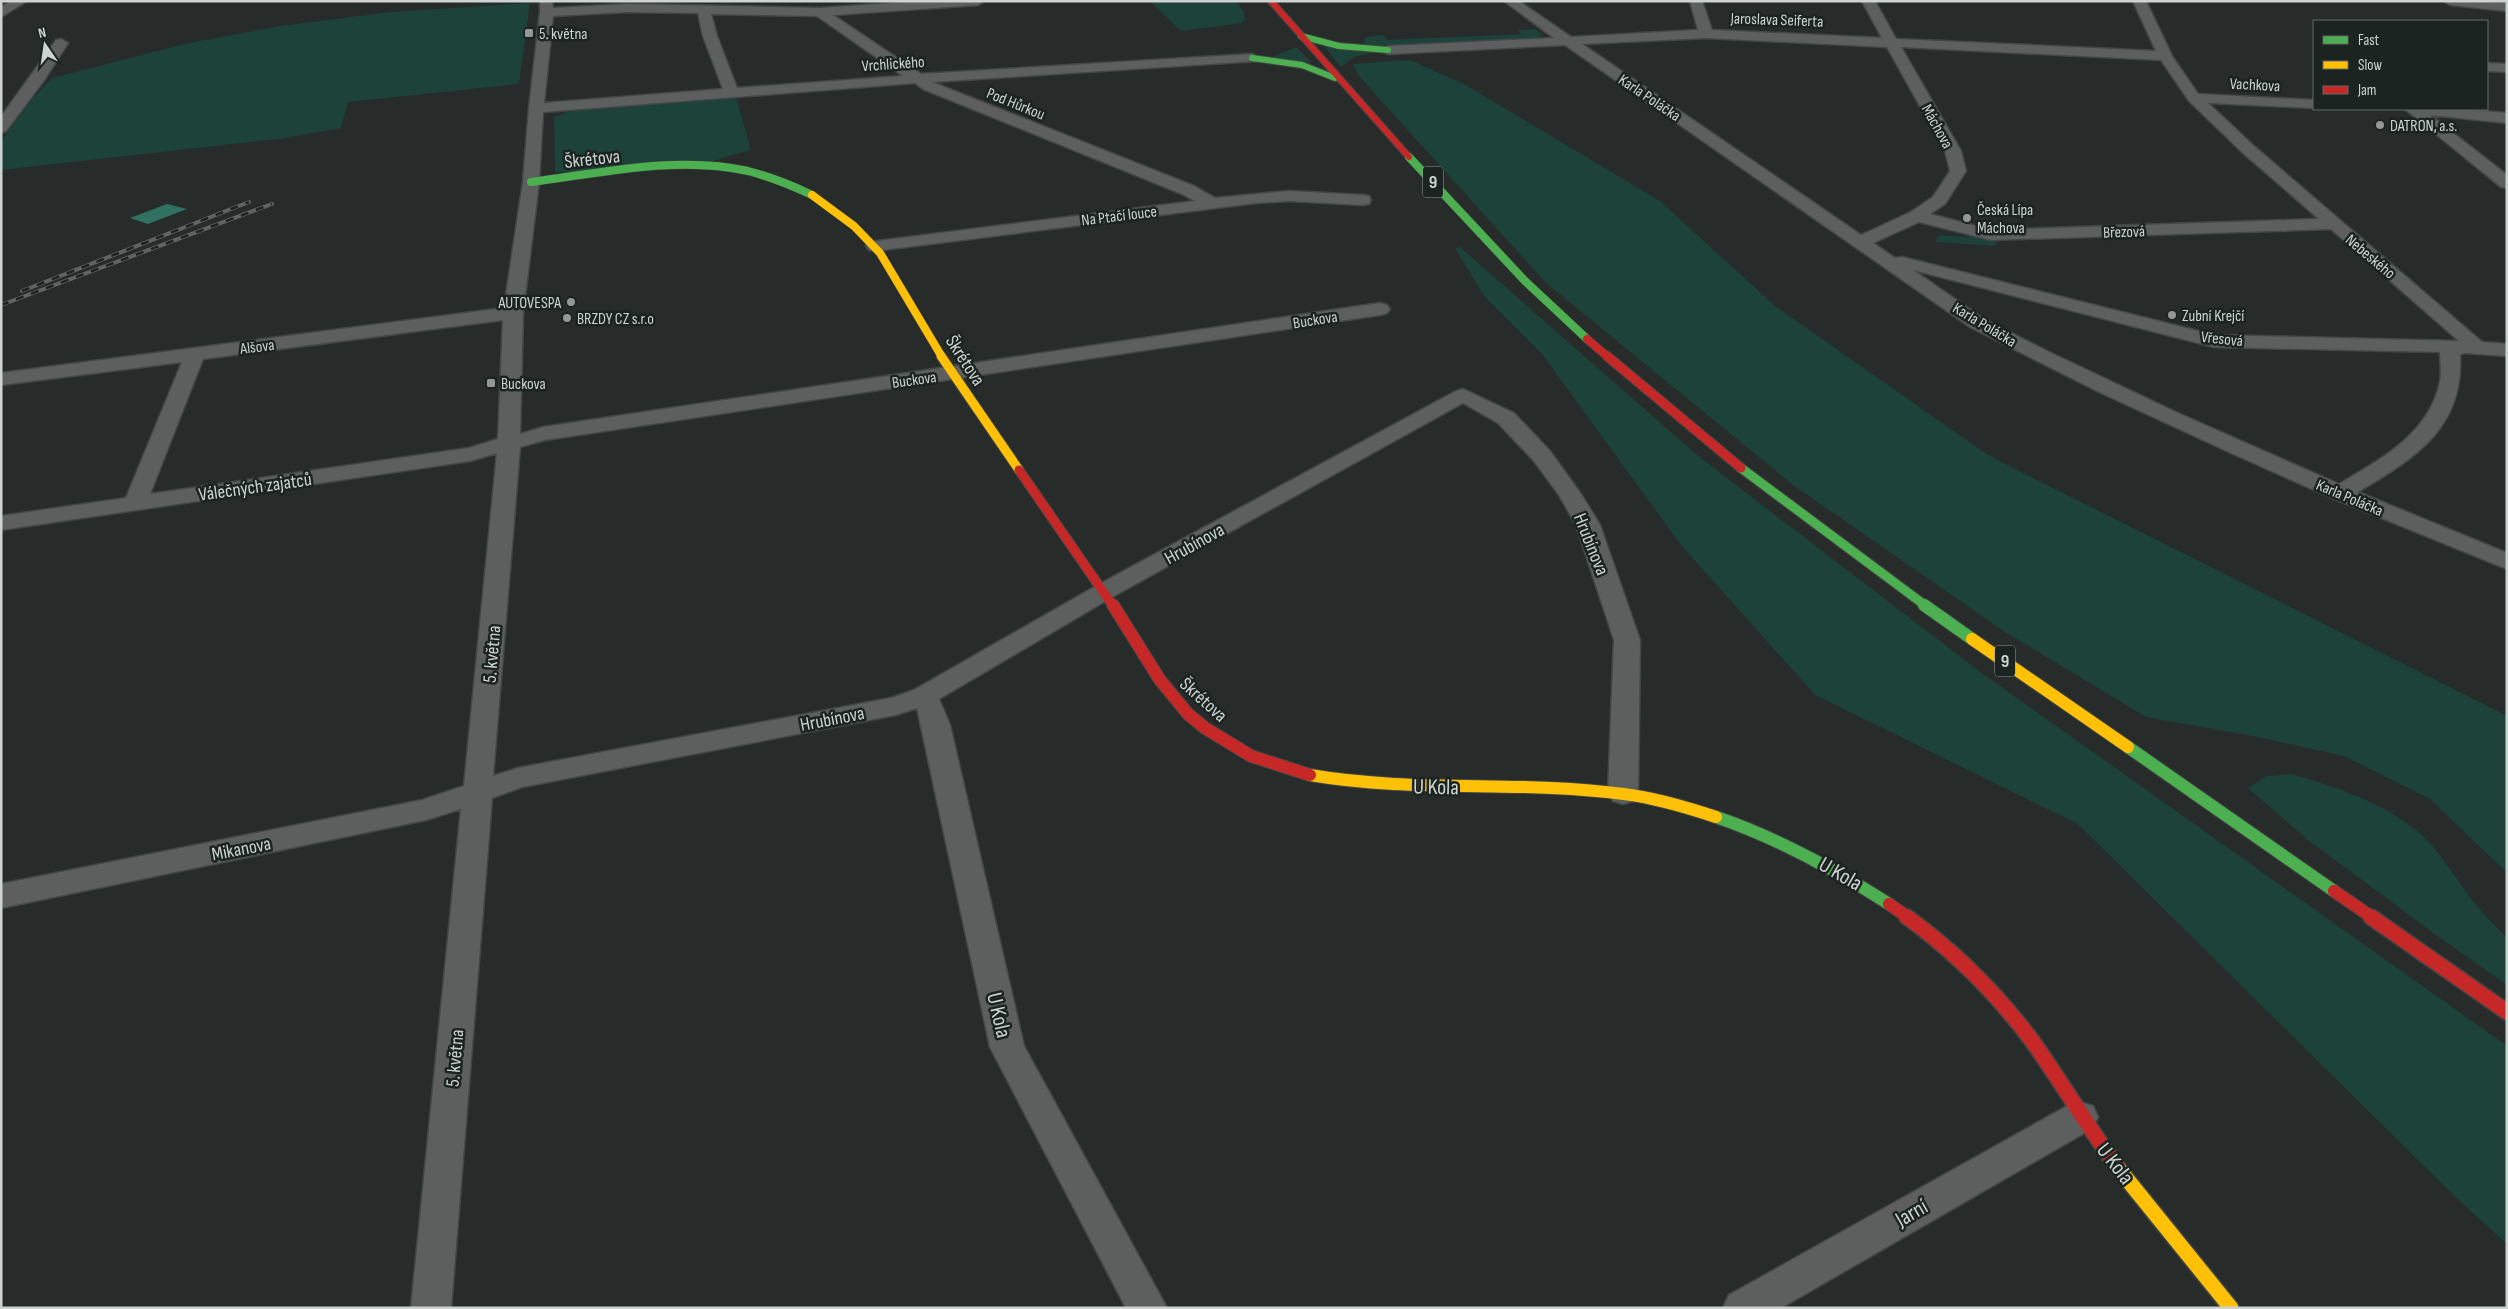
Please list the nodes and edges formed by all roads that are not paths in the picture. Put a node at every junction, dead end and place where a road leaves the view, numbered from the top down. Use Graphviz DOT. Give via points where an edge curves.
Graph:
graph roads {
  1 [pos="22,1"];
  2 [pos="978,1"];
  3 [pos="1271,1"];
  4 [pos="1510,1"];
  5 [pos="1696,1"];
  6 [pos="1868,1"];
  7 [pos="2139,1"];
  8 [pos="2450,1"];
  9 [pos="546,6"];
  10 [pos="2507,7"];
  11 [pos="704,11"];
  12 [pos="820,12"];
  13 [pos="1,13"];
  14 [pos="1706,34"];
  15 [pos="1301,36"];
  16 [pos="1568,41"];
  17 [pos="1890,41"];
  18 [pos="61,43"];
  19 [pos="1291,45"];
  20 [pos="1388,50"];
  21 [pos="1278,51"];
  22 [pos="2165,56"];
  23 [pos="1252,58"];
  24 [pos="1359,60"];
  25 [pos="2488,67"];
  26 [pos="2507,68"];
  27 [pos="1348,70"];
  28 [pos="916,79"];
  29 [pos="1341,81"];
  30 [pos="731,92"];
  31 [pos="2194,98"];
  32 [pos="2313,104"];
  33 [pos="536,108"];
  34 [pos="2415,110"];
  35 [pos="2424,110"];
  36 [pos="2507,118"];
  37 [pos="1,128"];
  38 [pos="531,182"];
  39 [pos="2507,183"];
  40 [pos="1363,200"];
  41 [pos="1211,203"];
  42 [pos="1917,216"];
  43 [pos="2333,224"];
  44 [pos="1861,242"];
  45 [pos="875,246"];
  46 [pos="1886,259"];
  47 [pos="1380,309"];
  48 [pos="513,312"];
  49 [pos="2460,347"];
  50 [pos="2507,350"];
  51 [pos="195,354"];
  52 [pos="953,374"];
  53 [pos="1,379"];
  54 [pos="509,445"];
  55 [pos="2340,493"];
  56 [pos="135,504"];
  57 [pos="1,522"];
  58 [pos="2507,562"];
  59 [pos="1105,591"];
  60 [pos="924,696"];
  61 [pos="1270,762"];
  62 [pos="479,791"];
  63 [pos="1623,794"];
  64 [pos="1,896"];
  65 [pos="2507,1012"];
  66 [pos="2080,1117"];
  67 [pos="431,1308"];
  68 [pos="1147,1308"];
  69 [pos="1743,1308"];
  70 [pos="2230,1308"];
  1 -- 13 [label="street"];
  2 -- 12 [label="street"];
  3 -- 15 [label="main road, 9"];
  4 -- 16 [label="street, Karla Poláčka"];
  5 -- 14 [label="street"];
  6 -- 17 [label="street, Máchova"];
  7 -- 22 [label="street, Nebeského"];
  8 -- 10 [label="street"];
  9 -- 11 [label="street"];
  9 -- 33 [label="street, 5. května"];
  11 -- 12 [label="street"];
  11 -- 30 [label="street"];
  12 -- 28 [label="street, Pod Hůrkou"];
  14 -- 16 [label="street, Jaroslava Seiferta"];
  14 -- 17 [label="street, Jaroslava Seiferta"];
  15 -- 19 [label="main road"];
  15 -- 20 [label="main road" via="1339,46"];
  15 -- 29 [label="main road, 9"];
  16 -- 20 [label="street, Jaroslava Seiferta"];
  16 -- 44 [label="street, Karla Poláčka"];
  17 -- 22 [label="street, Jaroslava Seiferta"];
  17 -- 42 [label="street, Máchova" via="1953,151 1958,171 1939,200"];
  18 -- 37 [label="street"];
  20 -- 24 [label="main road"];
  21 -- 23 [label="main road"];
  22 -- 31 [label="street, Nebeského"];
  23 -- 28 [label="street, Vrchlického"];
  23 -- 29 [label="main road" via="1302,65"];
  25 -- 26 [label="street"];
  27 -- 29 [label="main road"];
  28 -- 30 [label="street, Vrchlického"];
  28 -- 41 [label="street, Pod Hůrkou" via="1188,190"];
  29 -- 65 [label="main road, 9" via="1525,281 1582,335 1711,446 1964,632"];
  30 -- 33 [label="street, Vrchlického"];
  31 -- 32 [label="street, Vachkova"];
  31 -- 43 [label="street, Nebeského"];
  33 -- 38 [label="street, 5. května"];
  34 -- 39 [label="street"];
  35 -- 36 [label="street"];
  38 -- 45 [label="main road, Škrétova" via="673,168 728,169 780,180 820,198"];
  38 -- 48 [label="street, 5. května"];
  40 -- 41 [label="street, Na Ptačí louce" via="1289,196"];
  41 -- 45 [label="street, Na Ptačí louce"];
  42 -- 43 [label="street, Březová" via="1992,235"];
  42 -- 44 [label="street, Máchova"];
  43 -- 49 [label="street, Nebeského" via="2472,342"];
  44 -- 46 [label="street, Karla Poláčka"];
  45 -- 52 [label="main road, Škrétova"];
  46 -- 49 [label="street, Vřesová" via="2214,341"];
  46 -- 55 [label="street, Karla Poláčka" via="1977,323 2042,357"];
  47 -- 52 [label="street, Buckova"];
  48 -- 51 [label="street, Alšova"];
  48 -- 54 [label="street, 5. května"];
  49 -- 50 [label="street, Vřesová"];
  49 -- 55 [label="street, Nebeského" via="2450,352 2450,382 2444,405 2432,425 2409,450"];
  51 -- 53 [label="street, Alšova"];
  51 -- 56 [label="street"];
  52 -- 54 [label="street, Buckova" via="543,434"];
  52 -- 59 [label="main road, Škrétova"];
  54 -- 56 [label="street, Válečných zajatců" via="470,454"];
  54 -- 62 [label="street, 5. května"];
  55 -- 58 [label="street, Karla Poláčka"];
  56 -- 57 [label="street, Válečných zajatců"];
  59 -- 60 [label="street, Hrubínova"];
  59 -- 61 [label="main road, Škrétova" via="1172,698 1206,728 1236,747"];
  59 -- 63 [label="street, Hrubínova" via="1463,395 1506,418 1542,456 1588,525 1627,640"];
  60 -- 62 [label="street, Hrubínova" via="896,706 518,778"];
  60 -- 68 [label="street, U Kola" via="936,726 1007,1047"];
  61 -- 63 [label="main road, U Kola" via="1314,775 1360,783 1544,788"];
  62 -- 64 [label="street, Mikanova" via="426,810"];
  62 -- 67 [label="street, 5. května"];
  63 -- 66 [label="main road, U Kola" via="1684,807 1758,831 1822,861 1888,902 1956,956 2027,1035"];
  66 -- 69 [label="street, Jarní"];
  66 -- 70 [label="main road, U Kola"];
}
